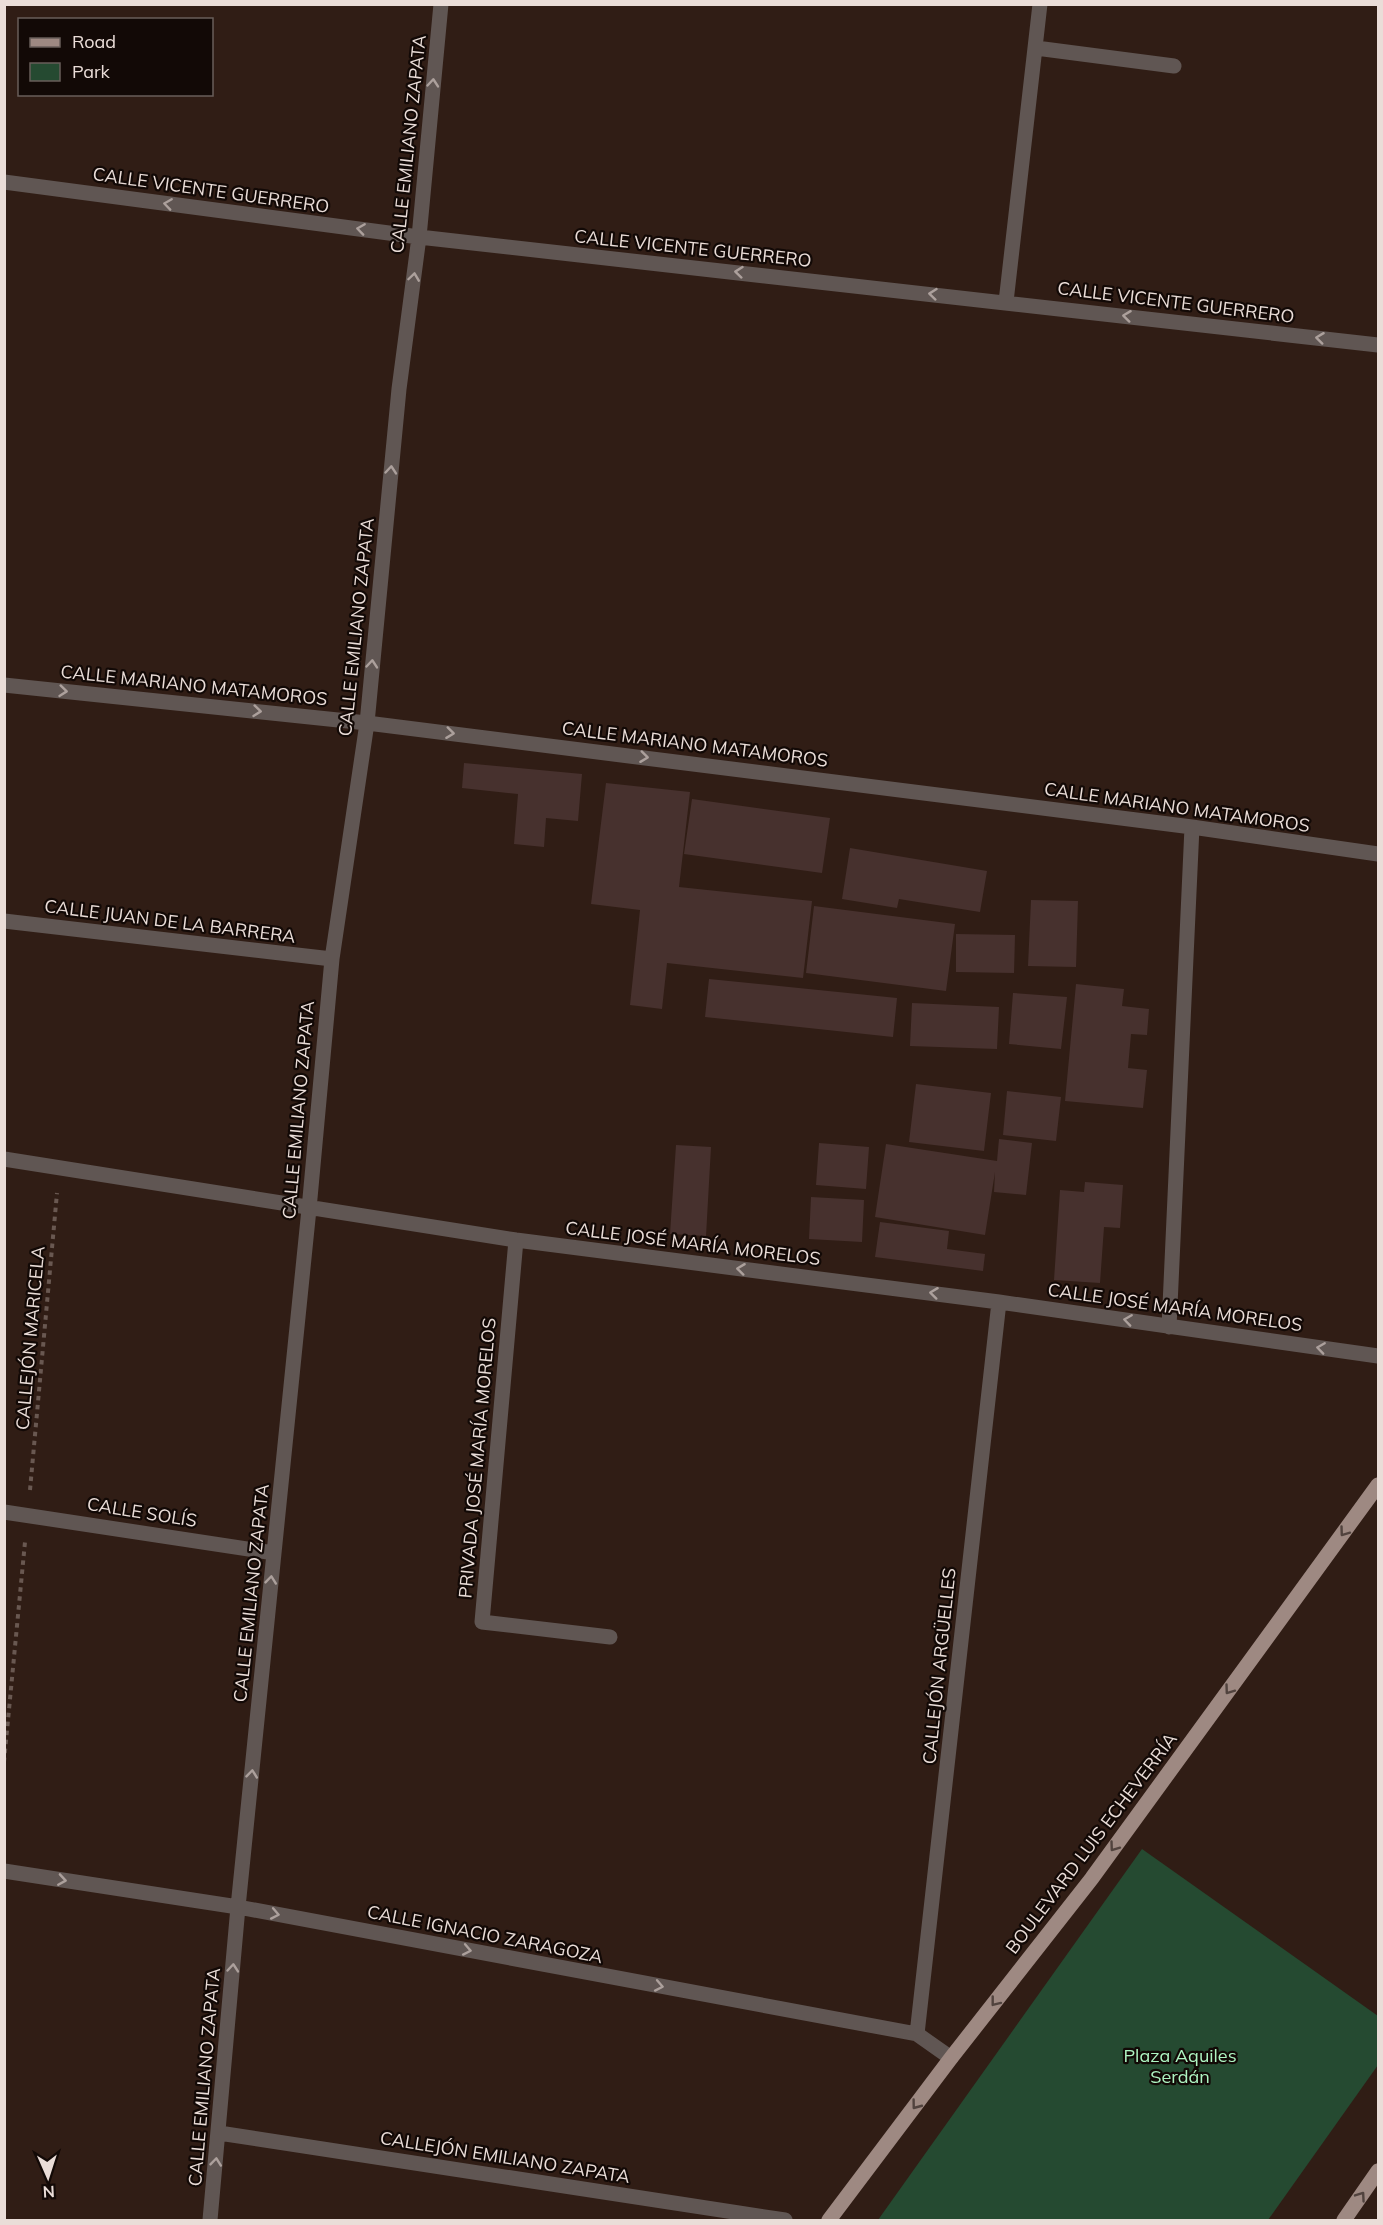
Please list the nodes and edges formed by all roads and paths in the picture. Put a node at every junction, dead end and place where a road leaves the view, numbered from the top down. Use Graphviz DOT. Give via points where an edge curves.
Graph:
graph roads {
  1 [pos="441,4"];
  2 [pos="1041,4"];
  3 [pos="1036,48"];
  4 [pos="1174,66"];
  5 [pos="4,183"];
  6 [pos="419,237"];
  7 [pos="1006,302"];
  8 [pos="1378,345"];
  9 [pos="4,686"];
  10 [pos="367,723"];
  11 [pos="1192,827"];
  12 [pos="1378,854"];
  13 [pos="4,921"];
  14 [pos="332,959"];
  15 [pos="4,1159"];
  16 [pos="59,1167"];
  17 [pos="309,1209"];
  18 [pos="516,1240"];
  19 [pos="999,1302"];
  20 [pos="1169,1327"];
  21 [pos="1378,1356"];
  22 [pos="1378,1485"];
  23 [pos="4,1512"];
  24 [pos="27,1514"];
  25 [pos="274,1553"];
  26 [pos="610,1637"];
  27 [pos="4,1762"];
  28 [pos="4,1871"];
  29 [pos="238,1907"];
  30 [pos="917,2034"];
  31 [pos="951,2058"];
  32 [pos="219,2133"];
  33 [pos="1378,2171"];
  34 [pos="210,2220"];
  35 [pos="785,2220"];
  36 [pos="830,2220"];
  37 [pos="1344,2220"];
  6 -- 1 [label="street, CALLE EMILIANO ZAPATA, one-way"];
  2 -- 3 [label="street"];
  3 -- 4 [label="street"];
  3 -- 7 [label="street"];
  6 -- 5 [label="street, CALLE VICENTE GUERRERO, one-way"];
  7 -- 6 [label="street, CALLE VICENTE GUERRERO, one-way"];
  10 -- 6 [label="street, CALLE EMILIANO ZAPATA, one-way" via="399,389"];
  8 -- 7 [label="street, CALLE VICENTE GUERRERO, one-way"];
  9 -- 10 [label="street, CALLE MARIANO MATAMOROS, one-way"];
  10 -- 11 [label="street, CALLE MARIANO MATAMOROS, one-way"];
  10 -- 14 [label="street, CALLE EMILIANO ZAPATA"];
  11 -- 12 [label="street, CALLE MARIANO MATAMOROS"];
  11 -- 20 [label="street"];
  13 -- 14 [label="street, CALLE JUAN DE LA BARRERA"];
  14 -- 17 [label="street, CALLE EMILIANO ZAPATA"];
  15 -- 16 [label="street, CALLE JOSÉ MARÍA MORELOS"];
  16 -- 17 [label="street, CALLE JOSÉ MARÍA MORELOS"];
  16 -- 24 [label="path, CALLEJÓN MARICELA"];
  17 -- 18 [label="street, CALLE JOSÉ MARÍA MORELOS"];
  17 -- 25 [label="street, CALLE EMILIANO ZAPATA"];
  19 -- 18 [label="street, CALLE JOSÉ MARÍA MORELOS, one-way"];
  18 -- 26 [label="street, PRIVADA JOSÉ MARÍA MORELOS" via="483,1622"];
  20 -- 19 [label="street, CALLE JOSÉ MARÍA MORELOS, one-way"];
  19 -- 30 [label="street, CALLEJÓN ARGÜELLES"];
  21 -- 20 [label="street, CALLE JOSÉ MARÍA MORELOS, one-way"];
  22 -- 31 [label="main road, BOULEVARD LUIS ECHEVERRÍA, one-way" via="1092,1878"];
  23 -- 24 [label="street, CALLE SOLÍS"];
  24 -- 25 [label="street, CALLE SOLÍS"];
  24 -- 27 [label="path, CALLEJÓN MARICELA"];
  29 -- 25 [label="street, CALLE EMILIANO ZAPATA, one-way"];
  28 -- 29 [label="street, CALLE IGNACIO ZARAGOZA, one-way"];
  29 -- 30 [label="street, CALLE IGNACIO ZARAGOZA, one-way"];
  32 -- 29 [label="street, CALLE EMILIANO ZAPATA, one-way"];
  30 -- 31 [label="street, CALLE IGNACIO ZARAGOZA"];
  31 -- 36 [label="main road, BOULEVARD LUIS ECHEVERRÍA, one-way"];
  34 -- 32 [label="street, CALLE EMILIANO ZAPATA, one-way"];
  32 -- 35 [label="street, CALLEJÓN EMILIANO ZAPATA"];
  37 -- 33 [label="main road, one-way"];
}
